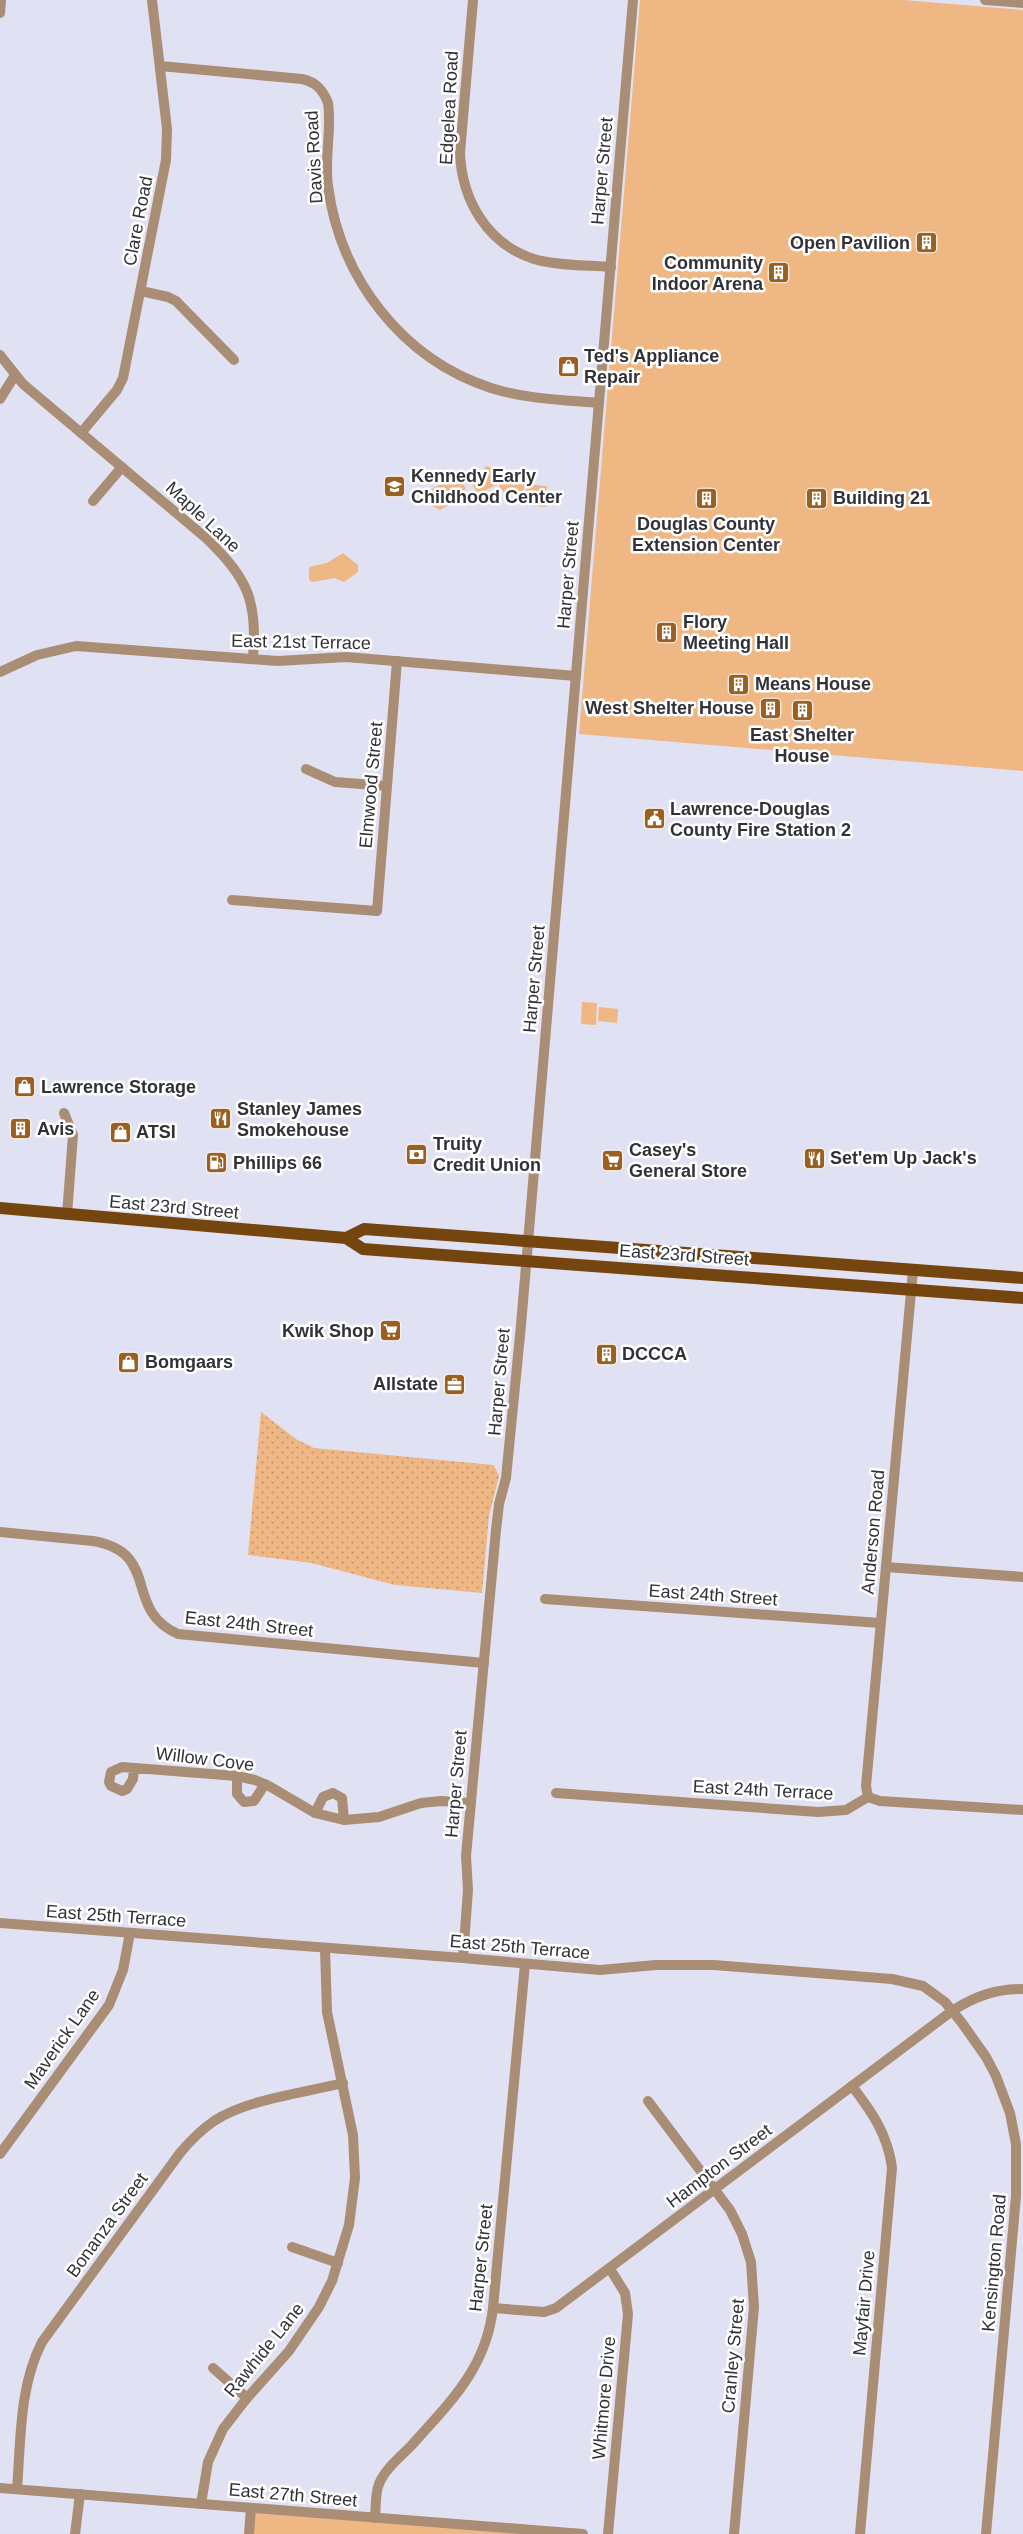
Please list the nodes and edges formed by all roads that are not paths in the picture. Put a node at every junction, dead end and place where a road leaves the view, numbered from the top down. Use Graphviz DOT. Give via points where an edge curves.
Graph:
graph roads {
  1 [pos="1,0"];
  2 [pos="152,0"];
  3 [pos="472,0"];
  4 [pos="633,0"];
  5 [pos="985,0"];
  6 [pos="1023,3"];
  7 [pos="0,13"];
  8 [pos="160,66"];
  9 [pos="610,267"];
  10 [pos="141,291"];
  11 [pos="0,355"];
  12 [pos="234,360"];
  13 [pos="14,375"];
  14 [pos="0,399"];
  15 [pos="599,403"];
  16 [pos="82,433"];
  17 [pos="122,467"];
  18 [pos="93,501"];
  19 [pos="253,659"];
  20 [pos="398,661"];
  21 [pos="0,672"];
  22 [pos="576,676"];
  23 [pos="306,769"];
  24 [pos="387,786"];
  25 [pos="232,900"];
  26 [pos="64,1113"];
  27 [pos="0,1208"];
  28 [pos="67,1214"];
  29 [pos="346,1238"];
  30 [pos="528,1241"];
  31 [pos="527,1261"];
  32 [pos="913,1270"];
  33 [pos="1023,1278"];
  34 [pos="911,1290"];
  35 [pos="1023,1298"];
  36 [pos="0,1532"];
  37 [pos="886,1567"];
  38 [pos="1023,1577"];
  39 [pos="544,1599"];
  40 [pos="880,1623"];
  41 [pos="484,1663"];
  42 [pos="134,1768"];
  43 [pos="237,1776"];
  44 [pos="265,1784"];
  45 [pos="556,1793"];
  46 [pos="868,1797"];
  47 [pos="471,1803"];
  48 [pos="1023,1810"];
  49 [pos="315,1813"];
  50 [pos="344,1820"];
  51 [pos="0,1923"];
  52 [pos="130,1933"];
  53 [pos="325,1949"];
  54 [pos="463,1958"];
  55 [pos="525,1964"];
  56 [pos="1023,1989"];
  57 [pos="952,2011"];
  58 [pos="343,2083"];
  59 [pos="852,2086"];
  60 [pos="648,2101"];
  61 [pos="0,2154"];
  62 [pos="715,2190"];
  63 [pos="292,2247"];
  64 [pos="338,2263"];
  65 [pos="610,2269"];
  66 [pos="493,2308"];
  67 [pos="212,2368"];
  68 [pos="247,2398"];
  69 [pos="0,2488"];
  70 [pos="17,2490"];
  71 [pos="80,2494"];
  72 [pos="201,2504"];
  73 [pos="251,2508"];
  74 [pos="375,2518"];
  75 [pos="75,2534"];
  76 [pos="249,2534"];
  77 [pos="583,2534"];
  78 [pos="608,2534"];
  79 [pos="734,2534"];
  80 [pos="860,2534"];
  81 [pos="986,2534"];
  1 -- 7 [label="street"];
  2 -- 8 [label="street, Clare Road"];
  3 -- 9 [label="street, Edgelea Road" via="460,153 461,170 472,207 492,233 518,252 544,261"];
  4 -- 9 [label="street, Harper Street"];
  5 -- 6 [label="street"];
  8 -- 10 [label="street, Clare Road" via="167,129 166,160"];
  8 -- 15 [label="street, Davis Road" via="302,79 316,85 324,92 328,103 328,186 339,234 345,253 366,292 390,324 423,353 466,379 531,397"];
  9 -- 15 [label="street, Harper Street"];
  10 -- 12 [label="street" via="176,302"];
  10 -- 16 [label="street, Clare Road" via="123,378"];
  11 -- 13 [label="street, Maple Lane"];
  13 -- 14 [label="street"];
  13 -- 16 [label="street, Maple Lane"];
  15 -- 22 [label="street, Harper Street"];
  16 -- 17 [label="street, Maple Lane"];
  17 -- 18 [label="street"];
  17 -- 19 [label="street, Maple Lane" via="206,538 238,574 254,616"];
  19 -- 20 [label="street, East 21st Terrace" via="278,661 346,657"];
  19 -- 21 [label="street, East 21st Terrace" via="76,646 36,655"];
  20 -- 22 [label="street, East 21st Terrace"];
  20 -- 24 [label="street, Elmwood Street"];
  22 -- 30 [label="street, Harper Street"];
  23 -- 24 [label="street" via="335,782"];
  24 -- 25 [label="street, Elmwood Street" via="377,911"];
  26 -- 28 [label="street" via="73,1135"];
  27 -- 28 [label="main road, East 23rd Street"];
  28 -- 29 [label="main road, East 23rd Street"];
  29 -- 30 [label="main road, East 23rd Street" via="364,1229"];
  29 -- 31 [label="main road, East 23rd Street" via="363,1249"];
  30 -- 31 [label="street, Harper Street"];
  30 -- 32 [label="main road, East 23rd Street"];
  31 -- 34 [label="main road, East 23rd Street"];
  31 -- 41 [label="street, Harper Street"];
  32 -- 33 [label="main road, East 23rd Street"];
  32 -- 34 [label="street, Anderson Road"];
  34 -- 35 [label="main road, East 23rd Street"];
  34 -- 37 [label="street, Anderson Road"];
  36 -- 41 [label="street, East 24th Street" via="93,1541 121,1550 136,1568 151,1614 178,1634"];
  37 -- 38 [label="street"];
  37 -- 40 [label="street, Anderson Road"];
  39 -- 40 [label="street, East 24th Street"];
  40 -- 46 [label="street, Anderson Road" via="866,1786"];
  41 -- 47 [label="street, Harper Street"];
  42 -- 43 [label="street, Willow Cove"];
  43 -- 44 [label="street, Willow Cove"];
  43 -- 44 [label="street" via="237,1794 244,1802 254,1802"];
  44 -- 49 [label="street, Willow Cove"];
  45 -- 46 [label="street, East 24th Terrace" via="818,1812 846,1810"];
  46 -- 48 [label="street" via="880,1801"];
  47 -- 50 [label="street, Willow Cove" via="421,1803 379,1817"];
  47 -- 54 [label="street, Harper Street"];
  49 -- 50 [label="street, Willow Cove"];
  49 -- 50 [label="street" via="323,1797 333,1793 342,1798"];
  51 -- 52 [label="street, East 25th Terrace"];
  52 -- 53 [label="street, East 25th Terrace"];
  52 -- 61 [label="street, Maverick Lane" via="123,1970 109,2005"];
  53 -- 54 [label="street, East 25th Terrace"];
  53 -- 58 [label="street, Rawhide Lane" via="327,2012"];
  54 -- 55 [label="street, East 25th Terrace"];
  55 -- 57 [label="street, East 25th Terrace" via="600,1970 714,1964 892,1978 923,1986"];
  55 -- 66 [label="street, Harper Street"];
  56 -- 57 [label="street" via="996,1990"];
  57 -- 59 [label="street, Hampton Street"];
  57 -- 81 [label="street, Kensington Road" via="975,2040 996,2076 1010,2114 1017,2161"];
  58 -- 64 [label="street, Rawhide Lane" via="353,2135 355,2178 349,2225"];
  58 -- 70 [label="street, Bonanza Street" via="228,2113 203,2129 180,2153 34,2357 24,2399"];
  59 -- 62 [label="street, Hampton Street"];
  59 -- 80 [label="street, Mayfair Drive" via="885,2137 892,2168"];
  60 -- 62 [label="street, Cranley Street"];
  62 -- 65 [label="street, Hampton Street"];
  62 -- 79 [label="street, Cranley Street" via="742,2234 751,2262 754,2292"];
  63 -- 64 [label="street"];
  64 -- 68 [label="street, Rawhide Lane" via="332,2281 304,2332"];
  65 -- 66 [label="street, Hampton Street" via="556,2308 544,2312"];
  65 -- 78 [label="street, Whitmore Drive" via="626,2293 628,2314"];
  66 -- 74 [label="street, Harper Street" via="487,2338 476,2367 458,2393 385,2474 377,2494"];
  67 -- 68 [label="street"];
  68 -- 72 [label="street, Rawhide Lane" via="215,2444 203,2480"];
  69 -- 70 [label="street, East 27th Street"];
  70 -- 71 [label="street, East 27th Street"];
  71 -- 72 [label="street, East 27th Street"];
  71 -- 75 [label="street"];
  72 -- 73 [label="street, East 27th Street"];
  73 -- 74 [label="street, East 27th Street"];
  73 -- 76 [label="street"];
  74 -- 77 [label="street, East 27th Street"];
}
